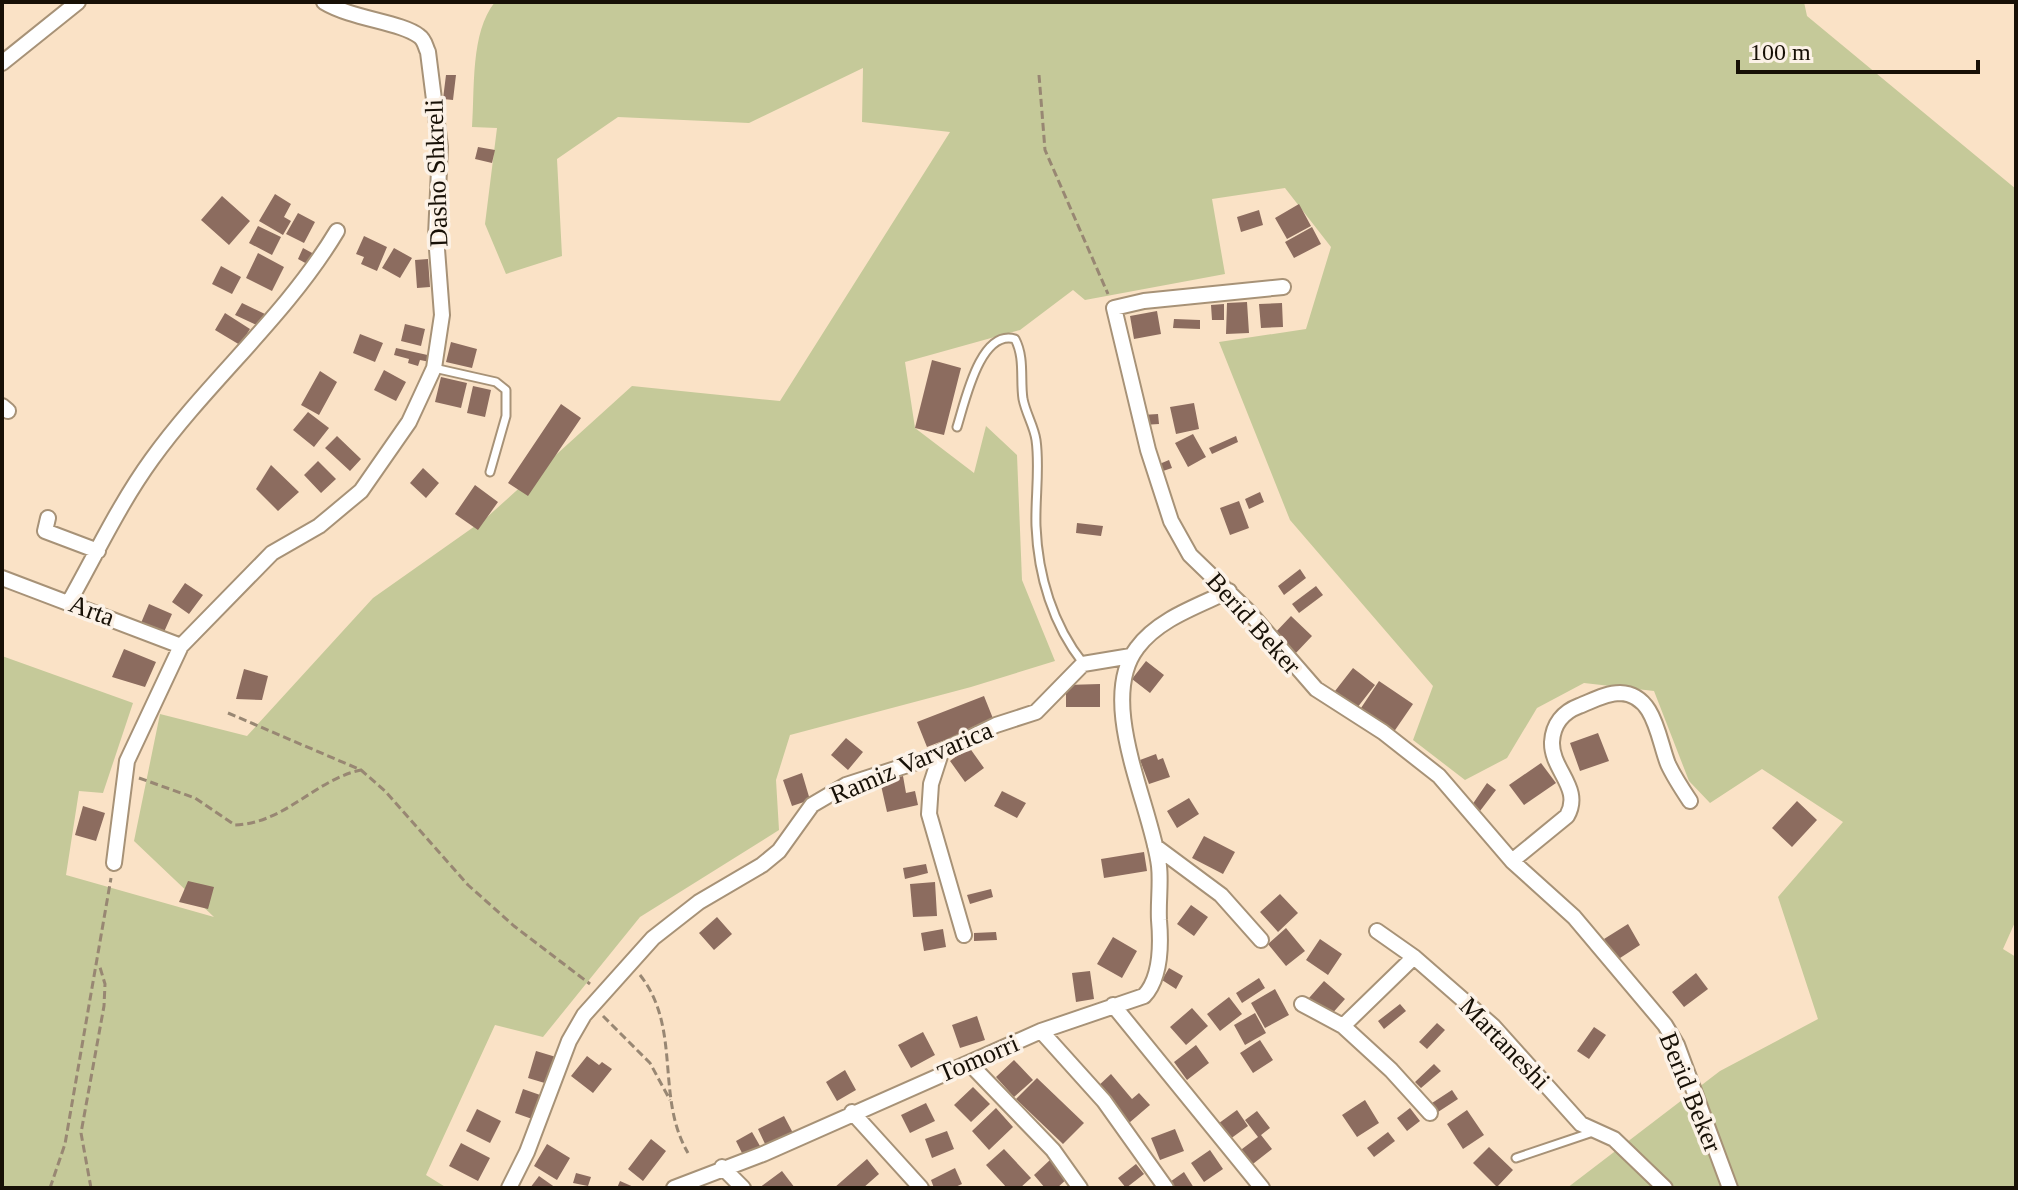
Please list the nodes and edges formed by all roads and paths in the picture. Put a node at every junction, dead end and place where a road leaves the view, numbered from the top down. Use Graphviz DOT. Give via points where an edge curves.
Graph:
graph roads {
  1 [pos="78,2"];
  2 [pos="324,2"];
  3 [pos="2,63"];
  4 [pos="1039,75"];
  5 [pos="337,231"];
  6 [pos="1283,287"];
  7 [pos="1114,308"];
  8 [pos="434,368"];
  9 [pos="957,427"];
  10 [pos="490,472"];
  11 [pos="48,518"];
  12 [pos="98,551"];
  13 [pos="2,578"];
  14 [pos="1229,591"];
  15 [pos="69,602"];
  16 [pos="181,646"];
  17 [pos="1131,656"];
  18 [pos="1083,664"];
  19 [pos="228,713"];
  20 [pos="941,753"];
  21 [pos="361,770"];
  22 [pos="125,773"];
  23 [pos="1690,801"];
  24 [pos="1155,846"];
  25 [pos="1512,861"];
  26 [pos="114,863"];
  27 [pos="1377,931"];
  28 [pos="964,935"];
  29 [pos="1261,940"];
  30 [pos="1414,957"];
  31 [pos="97,961"];
  32 [pos="631,962"];
  33 [pos="602,992"];
  34 [pos="1302,1004"];
  35 [pos="592,1005"];
  36 [pos="1113,1005"];
  37 [pos="1343,1026"];
  38 [pos="1041,1031"];
  39 [pos="969,1063"];
  40 [pos="671,1102"];
  41 [pos="852,1112"];
  42 [pos="1430,1113"];
  43 [pos="1594,1131"];
  44 [pos="688,1153"];
  45 [pos="1516,1158"];
  46 [pos="722,1167"];
  47 [pos="50,1188"];
  48 [pos="91,1188"];
  49 [pos="509,1188"];
  50 [pos="674,1188"];
  51 [pos="743,1188"];
  52 [pos="921,1188"];
  53 [pos="1080,1188"];
  54 [pos="1166,1188"];
  55 [pos="1262,1188"];
  56 [pos="1665,1188"];
  57 [pos="1730,1188"];
  1 -- 3 [label="street"];
  2 -- 8 [label="street, Dasho Shkreli" via="345,14 411,31 428,52 440,147 436,236 442,315"];
  4 -- 7 [label="path" via="1045,150"];
  5 -- 12 [label="street" via="293,296 240,351 152,460"];
  6 -- 7 [label="street"];
  7 -- 14 [label="street, Berid Beker" via="1171,521 1190,555"];
  8 -- 10 [label="lane" via="496,382 506,390 506,416"];
  8 -- 16 [label="street, Dasho Shkreli" via="409,422 361,491 319,526 272,553"];
  9 -- 18 [label="lane" via="985,353 994,342 1015,339 1023,398 1037,443 1036,529 1043,573 1054,618"];
  11 -- 12 [label="street" via="45,531"];
  12 -- 15 [label="street"];
  13 -- 15 [label="street, Arta"];
  14 -- 17 [label="street" via="1167,622"];
  14 -- 25 [label="street, Berid Beker" via="1316,689 1439,776"];
  15 -- 16 [label="street, Arta"];
  16 -- 22 [label="street, Dasho Shkreli" via="140,727"];
  17 -- 18 [label="street"];
  17 -- 24 [label="street, Tomorri" via="1124,693 1127,741"];
  18 -- 20 [label="street, Ramiz Varvarica" via="1036,712"];
  19 -- 21 [label="path"];
  20 -- 28 [label="street" via="929,814"];
  20 -- 32 [label="street, Ramiz Varvarica" via="846,785 812,805 779,851 699,902"];
  21 -- 22 [label="path" via="266,821 235,825 195,798"];
  21 -- 33 [label="path" via="468,885"];
  22 -- 26 [label="street, Dasho Shkreli"];
  23 -- 25 [label="street" via="1668,763 1650,712 1633,696 1610,693 1561,716 1553,752 1572,793 1571,809"];
  24 -- 29 [label="street" via="1221,895"];
  24 -- 36 [label="street, Tomorri" via="1161,936 1154,979 1144,996"];
  25 -- 57 [label="street, Berid Beker" via="1574,917 1665,1025 1686,1065"];
  26 -- 31 [label="path"];
  27 -- 30 [label="street, Martaneshi"];
  30 -- 37 [label="street"];
  30 -- 43 [label="street, Martaneshi" via="1517,1050 1581,1124"];
  31 -- 47 [label="path" via="65,1144"];
  31 -- 48 [label="path" via="104,976 104,1006 81,1133"];
  32 -- 33 [label="street, Ramiz Varvarica"];
  32 -- 40 [label="path" via="662,1010"];
  33 -- 35 [label="street, Ramiz Varvarica"];
  34 -- 37 [label="street"];
  35 -- 40 [label="path" via="650,1063"];
  35 -- 49 [label="street, Ramiz Varvarica" via="569,1041"];
  36 -- 38 [label="street, Tomorri"];
  36 -- 55 [label="street"];
  37 -- 42 [label="street"];
  38 -- 39 [label="street, Tomorri"];
  38 -- 54 [label="street" via="1104,1101"];
  39 -- 41 [label="street, Tomorri"];
  39 -- 53 [label="street" via="1053,1150"];
  40 -- 44 [label="path" via="677,1134"];
  41 -- 46 [label="street, Tomorri" via="763,1154"];
  41 -- 52 [label="street"];
  43 -- 45 [label="lane"];
  43 -- 56 [label="street, Martaneshi" via="1614,1139"];
  46 -- 50 [label="street, Tomorri"];
  46 -- 51 [label="street"];
}
